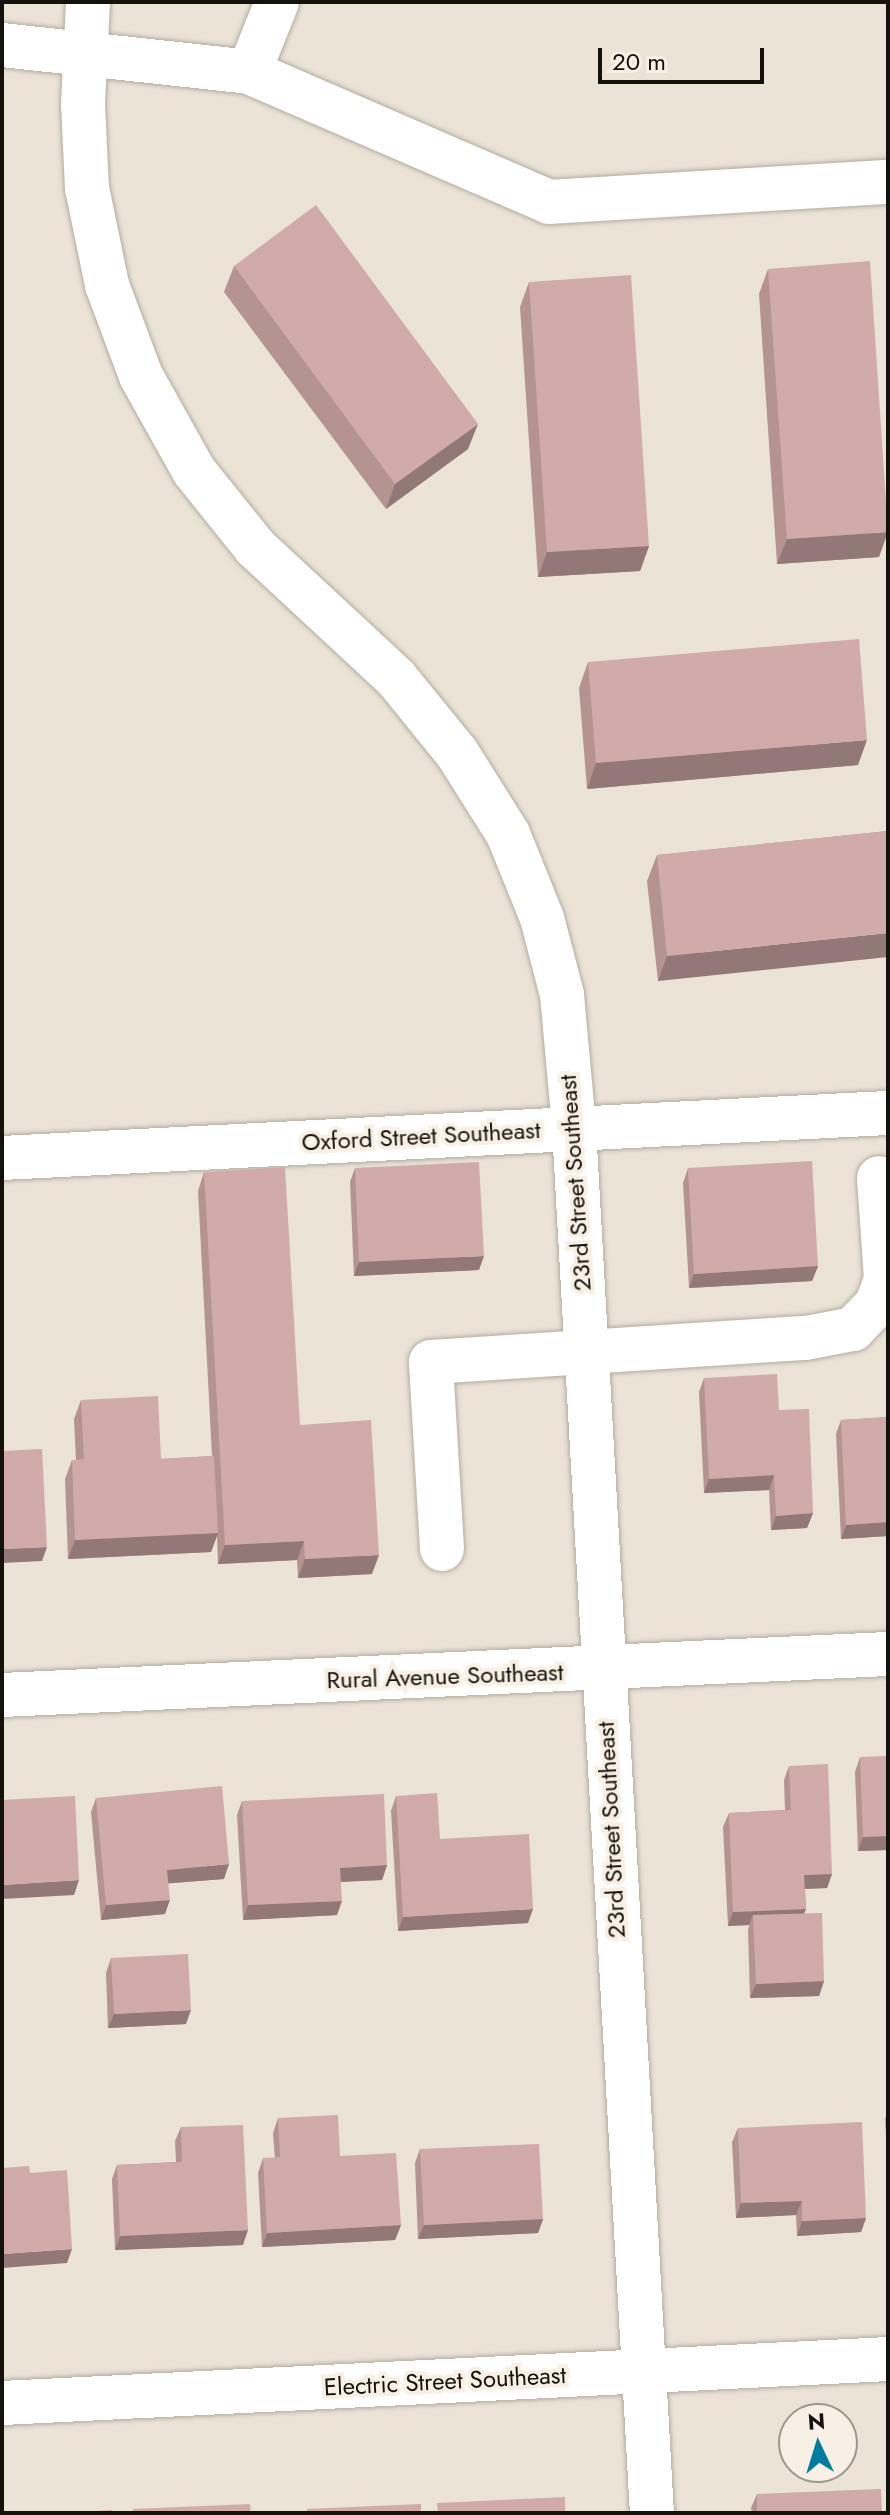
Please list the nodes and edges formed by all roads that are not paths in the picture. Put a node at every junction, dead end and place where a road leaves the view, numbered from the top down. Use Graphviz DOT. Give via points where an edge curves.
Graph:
graph roads {
  1 [pos="88,2"];
  2 [pos="277,2"];
  3 [pos="2,45"];
  4 [pos="86,52"];
  5 [pos="249,72"];
  6 [pos="888,182"];
  7 [pos="888,1113"];
  8 [pos="574,1128"];
  9 [pos="2,1158"];
  10 [pos="879,1178"];
  11 [pos="585,1352"];
  12 [pos="442,1549"];
  13 [pos="888,1654"];
  14 [pos="602,1669"];
  15 [pos="2,1695"];
  16 [pos="888,2359"];
  17 [pos="643,2371"];
  18 [pos="2,2403"];
  19 [pos="652,2513"];
  1 -- 4 [label="street, 23rd Street Southeast"];
  2 -- 5 [label="street"];
  3 -- 4 [label="street"];
  4 -- 5 [label="street"];
  4 -- 8 [label="street, 23rd Street Southeast" via="87,188 107,285 141,376 194,471 255,547 396,678 457,753 508,834 542,918 562,995"];
  5 -- 6 [label="street" via="549,202"];
  7 -- 8 [label="street, Oxford Street Southeast"];
  8 -- 9 [label="street, Oxford Street Southeast"];
  8 -- 11 [label="street, 23rd Street Southeast"];
  10 -- 11 [label="street" via="886,1279 877,1304 853,1329 806,1338"];
  11 -- 12 [label="street" via="431,1362"];
  11 -- 14 [label="street, 23rd Street Southeast"];
  13 -- 14 [label="street, Rural Avenue Southeast"];
  14 -- 15 [label="street, Rural Avenue Southeast"];
  14 -- 17 [label="street, 23rd Street Southeast"];
  16 -- 17 [label="street, Electric Street Southeast"];
  17 -- 18 [label="street, Electric Street Southeast"];
  17 -- 19 [label="street, 23rd Street Southeast"];
}
